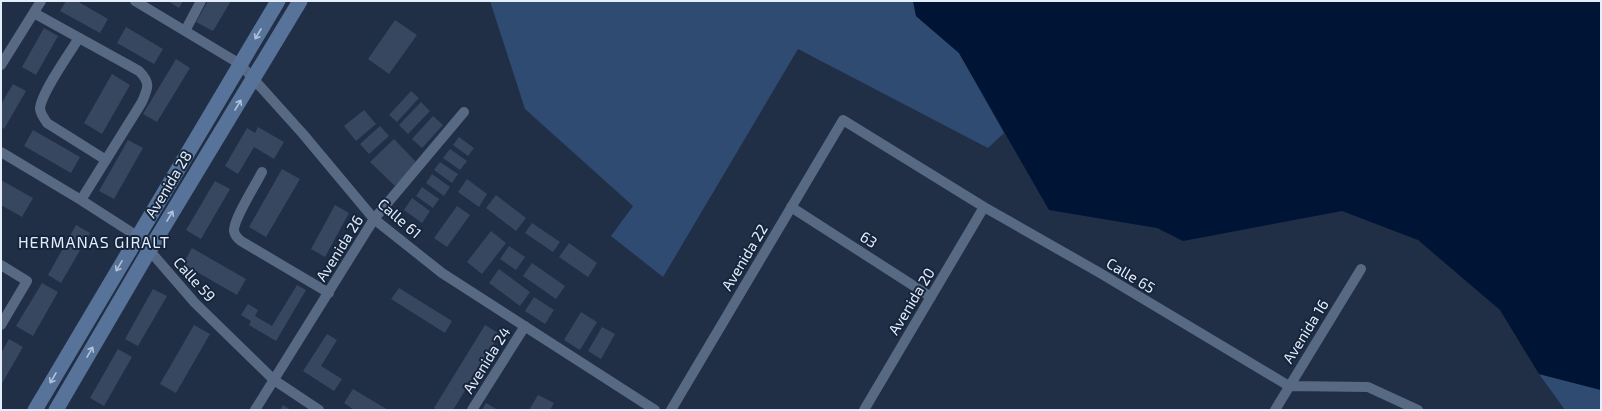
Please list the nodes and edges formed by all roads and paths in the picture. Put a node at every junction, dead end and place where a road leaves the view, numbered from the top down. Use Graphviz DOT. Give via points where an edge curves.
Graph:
graph roads {
  1 [pos="41,1"];
  2 [pos="136,1"];
  3 [pos="201,1"];
  4 [pos="278,1"];
  5 [pos="300,1"];
  6 [pos="34,13"];
  7 [pos="185,31"];
  8 [pos="78,38"];
  9 [pos="240,64"];
  10 [pos="1,65"];
  11 [pos="254,78"];
  12 [pos="464,112"];
  13 [pos="843,120"];
  14 [pos="1,152"];
  15 [pos="106,160"];
  16 [pos="262,172"];
  17 [pos="81,200"];
  18 [pos="791,207"];
  19 [pos="984,207"];
  20 [pos="374,219"];
  21 [pos="137,236"];
  22 [pos="149,251"];
  23 [pos="1,265"];
  24 [pos="1361,269"];
  25 [pos="329,293"];
  26 [pos="931,297"];
  27 [pos="1,325"];
  28 [pos="525,326"];
  29 [pos="274,380"];
  30 [pos="1289,386"];
  31 [pos="35,410"];
  32 [pos="56,410"];
  33 [pos="255,410"];
  34 [pos="319,410"];
  35 [pos="472,410"];
  36 [pos="655,410"];
  37 [pos="671,410"];
  38 [pos="864,410"];
  39 [pos="1275,410"];
  40 [pos="1418,410"];
  1 -- 6 [label="street"];
  2 -- 7 [label="street, Calle 61"];
  3 -- 7 [label="street"];
  4 -- 9 [label="main road, Avenida 28, one-way"];
  5 -- 11 [label="main road, Avenida 28"];
  6 -- 8 [label="street"];
  6 -- 10 [label="street"];
  7 -- 9 [label="street, Calle 61"];
  8 -- 15 [label="street" via="45,93 40,108 47,123"];
  8 -- 15 [label="street" via="139,71 146,78 148,89 142,102"];
  9 -- 11 [label="street, Calle 61"];
  9 -- 21 [label="main road, Avenida 28"];
  11 -- 20 [label="street, Calle 61"];
  22 -- 11 [label="main road, Avenida 28, one-way"];
  12 -- 20 [label="street, Avenida 26"];
  13 -- 18 [label="street, Avenida 22"];
  13 -- 19 [label="street, Calle 65"];
  14 -- 17 [label="street, Calle 59"];
  15 -- 17 [label="street"];
  16 -- 25 [label="street" via="237,220 234,229 236,236"];
  17 -- 21 [label="street, Calle 59"];
  18 -- 26 [label="street, 63"];
  18 -- 37 [label="street, Avenida 22"];
  19 -- 26 [label="street, Avenida 20"];
  19 -- 30 [label="street, Calle 65"];
  20 -- 25 [label="street, Avenida 26"];
  20 -- 28 [label="street, Calle 61" via="442,273"];
  21 -- 22 [label="street, Calle 59"];
  21 -- 31 [label="main road, Avenida 28, one-way"];
  22 -- 29 [label="street, Calle 59" via="195,303"];
  32 -- 22 [label="main road, Avenida 28, one-way"];
  23 -- 27 [label="street" via="27,281"];
  24 -- 30 [label="street, Avenida 16"];
  25 -- 29 [label="street, Avenida 26"];
  26 -- 38 [label="street, Avenida 20"];
  28 -- 35 [label="street, Avenida 24"];
  28 -- 36 [label="street, Calle 61"];
  29 -- 33 [label="street, Avenida 26"];
  29 -- 34 [label="street, Calle 59"];
  30 -- 39 [label="street, Avenida 16"];
  30 -- 40 [label="street" via="1368,387"];
}
